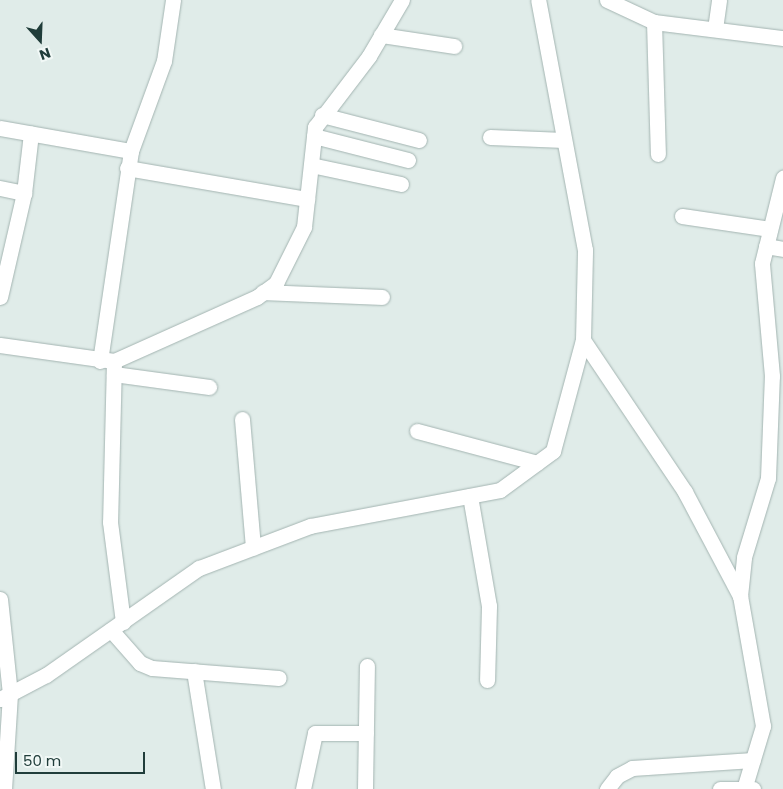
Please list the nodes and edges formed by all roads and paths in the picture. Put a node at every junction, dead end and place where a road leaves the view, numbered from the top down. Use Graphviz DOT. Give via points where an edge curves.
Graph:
graph roads {
  1 [pos="172,0"];
  2 [pos="402,0"];
  3 [pos="538,0"];
  4 [pos="607,0"];
  5 [pos="719,0"];
  6 [pos="654,22"];
  7 [pos="716,29"];
  8 [pos="381,35"];
  9 [pos="783,38"];
  10 [pos="454,46"];
  11 [pos="322,115"];
  12 [pos="0,128"];
  13 [pos="31,134"];
  14 [pos="314,136"];
  15 [pos="490,137"];
  16 [pos="419,140"];
  17 [pos="564,140"];
  18 [pos="130,150"];
  19 [pos="658,154"];
  20 [pos="408,160"];
  21 [pos="311,165"];
  22 [pos="127,168"];
  23 [pos="783,178"];
  24 [pos="401,184"];
  25 [pos="0,188"];
  26 [pos="24,193"];
  27 [pos="307,199"];
  28 [pos="682,216"];
  29 [pos="770,230"];
  30 [pos="766,246"];
  31 [pos="783,249"];
  32 [pos="263,292"];
  33 [pos="0,297"];
  34 [pos="382,297"];
  35 [pos="583,340"];
  36 [pos="0,345"];
  37 [pos="109,365"];
  38 [pos="208,387"];
  39 [pos="242,419"];
  40 [pos="417,431"];
  41 [pos="537,463"];
  42 [pos="470,496"];
  43 [pos="253,548"];
  44 [pos="740,596"];
  45 [pos="0,598"];
  46 [pos="117,626"];
  47 [pos="368,666"];
  48 [pos="194,671"];
  49 [pos="279,678"];
  50 [pos="487,680"];
  51 [pos="5,697"];
  52 [pos="366,734"];
  53 [pos="753,760"];
  54 [pos="748,788"];
  55 [pos="4,789"];
  56 [pos="213,789"];
  57 [pos="303,789"];
  58 [pos="365,789"];
  59 [pos="607,789"];
  60 [pos="720,789"];
  1 -- 18 [label="street" via="164,61"];
  2 -- 8 [label="street"];
  3 -- 17 [label="street"];
  4 -- 6 [label="street"];
  5 -- 7 [label="street"];
  6 -- 7 [label="street"];
  6 -- 19 [label="street"];
  7 -- 9 [label="street"];
  8 -- 10 [label="street"];
  8 -- 11 [label="street"];
  11 -- 14 [label="street"];
  11 -- 16 [label="street"];
  12 -- 13 [label="street"];
  13 -- 18 [label="street"];
  13 -- 26 [label="street"];
  14 -- 20 [label="street"];
  14 -- 21 [label="street"];
  15 -- 17 [label="street"];
  17 -- 35 [label="street" via="585,250"];
  18 -- 22 [label="street"];
  21 -- 24 [label="street"];
  21 -- 27 [label="street"];
  22 -- 27 [label="street"];
  22 -- 37 [label="street"];
  23 -- 29 [label="street"];
  25 -- 26 [label="street"];
  26 -- 33 [label="street"];
  27 -- 32 [label="street" via="304,227 276,282"];
  28 -- 29 [label="street"];
  29 -- 30 [label="street"];
  30 -- 31 [label="street"];
  30 -- 44 [label="street" via="762,263 772,376 768,478 744,557"];
  32 -- 34 [label="street"];
  32 -- 37 [label="street"];
  35 -- 41 [label="street" via="553,452"];
  35 -- 44 [label="street" via="684,492"];
  36 -- 37 [label="street"];
  37 -- 38 [label="street"];
  37 -- 46 [label="street" via="110,522"];
  39 -- 43 [label="street"];
  40 -- 41 [label="street"];
  41 -- 42 [label="street" via="500,490"];
  42 -- 43 [label="street" via="310,526"];
  42 -- 50 [label="street" via="489,606"];
  43 -- 46 [label="street" via="198,568"];
  44 -- 53 [label="street" via="763,726"];
  45 -- 51 [label="street"];
  46 -- 48 [label="street" via="140,663"];
  46 -- 51 [label="street"];
  47 -- 52 [label="street"];
  48 -- 49 [label="street"];
  48 -- 56 [label="street"];
  51 -- 55 [label="street"];
  52 -- 57 [label="street" via="315,734"];
  52 -- 58 [label="street"];
  53 -- 54 [label="street"];
  53 -- 59 [label="street" via="632,768 617,776"];
  54 -- 60 [label="street"];
}
